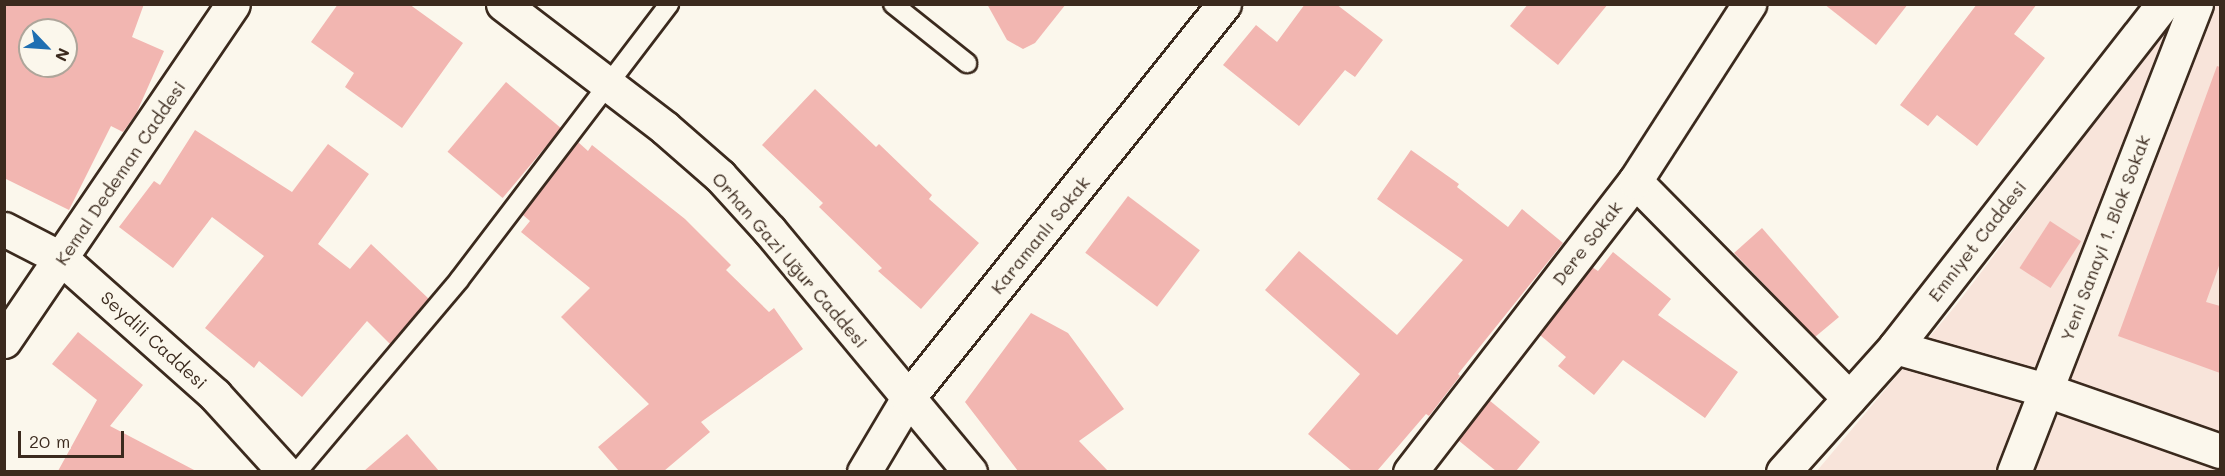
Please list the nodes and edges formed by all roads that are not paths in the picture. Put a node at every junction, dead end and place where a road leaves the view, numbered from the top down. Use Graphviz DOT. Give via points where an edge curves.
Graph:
graph roads {
  1 [pos="233,4"];
  2 [pos="503,4"];
  3 [pos="669,4"];
  4 [pos="893,4"];
  5 [pos="1224,4"];
  6 [pos="1749,4"];
  7 [pos="2163,4"];
  8 [pos="2196,4"];
  9 [pos="967,63"];
  10 [pos="608,85"];
  11 [pos="1635,181"];
  12 [pos="4,229"];
  13 [pos="62,259"];
  14 [pos="4,341"];
  15 [pos="1894,347"];
  16 [pos="2046,390"];
  17 [pos="908,398"];
  18 [pos="1849,398"];
  19 [pos="2220,451"];
  20 [pos="285,471"];
  21 [pos="297,471"];
  22 [pos="864,471"];
  23 [pos="970,471"];
  24 [pos="1410,471"];
  25 [pos="1783,471"];
  26 [pos="2014,471"];
  1 -- 13 [label="street, Kemal Dedeman Caddesi"];
  2 -- 10 [label="street, Orhan Gazi Uğur Caddesi"];
  3 -- 10 [label="lane"];
  4 -- 9 [label="lane"];
  5 -- 17 [label="street, Karamanlı Sokak"];
  6 -- 11 [label="street, Dere Sokak"];
  7 -- 15 [label="street, Emniyet Caddesi"];
  8 -- 16 [label="street, Yeni Sanayi 1. Blok Sokak"];
  10 -- 17 [label="street, Orhan Gazi Uğur Caddesi" via="720,176"];
  10 -- 21 [label="lane" via="459,280"];
  11 -- 18 [label="street"];
  11 -- 24 [label="street, Dere Sokak"];
  12 -- 13 [label="street, Seydili Caddesi"];
  13 -- 14 [label="street, Kemal Dedeman Caddesi"];
  13 -- 20 [label="street, Seydili Caddesi" via="215,395"];
  15 -- 16 [label="street"];
  15 -- 18 [label="street, Emniyet Caddesi"];
  16 -- 19 [label="street"];
  16 -- 26 [label="street, Yeni Sanayi 1. Blok Sokak"];
  17 -- 22 [label="street, Karamanlı Sokak"];
  17 -- 23 [label="street, Orhan Gazi Uğur Caddesi"];
  18 -- 25 [label="street, Emniyet Caddesi"];
}
